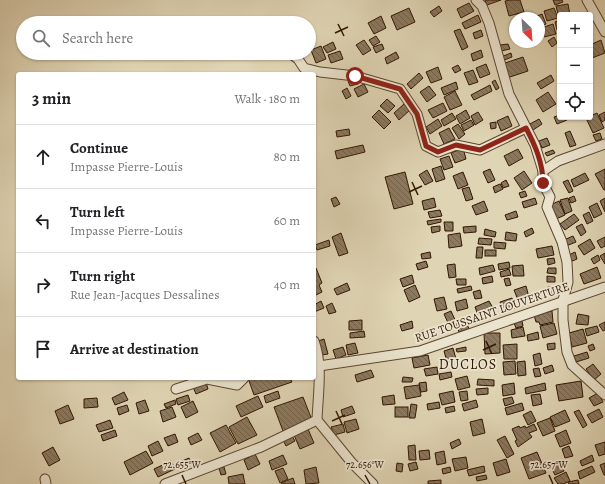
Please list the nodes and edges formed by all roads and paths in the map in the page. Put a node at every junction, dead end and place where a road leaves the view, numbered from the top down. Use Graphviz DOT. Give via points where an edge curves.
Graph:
graph roads {
  1 [pos="476,0"];
  2 [pos="587,0"];
  3 [pos="605,32"];
  4 [pos="299,60"];
  5 [pos="526,128"];
  6 [pos="605,144"];
  7 [pos="543,171"];
  8 [pos="605,287"];
  9 [pos="563,300"];
  10 [pos="316,346"];
  11 [pos="316,365"];
  12 [pos="204,380"];
  13 [pos="212,380"];
  14 [pos="242,380"];
  15 [pos="176,389"];
  16 [pos="605,395"];
  17 [pos="317,420"];
  18 [pos="165,484"];
  19 [pos="373,484"];
  1 -- 5 [label="street" via="487,17 509,94"];
  2 -- 3 [label="street"];
  4 -- 5 [label="street" via="304,68 355,76 400,89 417,114 426,146 438,152 456,145 480,150"];
  5 -- 7 [label="street" via="535,145"];
  6 -- 7 [label="street" via="558,161"];
  7 -- 9 [label="street" via="543,183 550,197 547,207 562,242 567,262 568,282"];
  8 -- 9 [label="street, RUE TOUSSAINT LOUVERTURE"];
  9 -- 11 [label="street, RUE TOUSSAINT LOUVERTURE" via="420,351"];
  9 -- 16 [label="street" via="563,320 570,361"];
  10 -- 11 [label="street"];
  11 -- 17 [label="street"];
  12 -- 15 [label="street"];
  13 -- 14 [label="street" via="237,385"];
  17 -- 18 [label="street" via="261,447"];
  17 -- 19 [label="street"];
}
